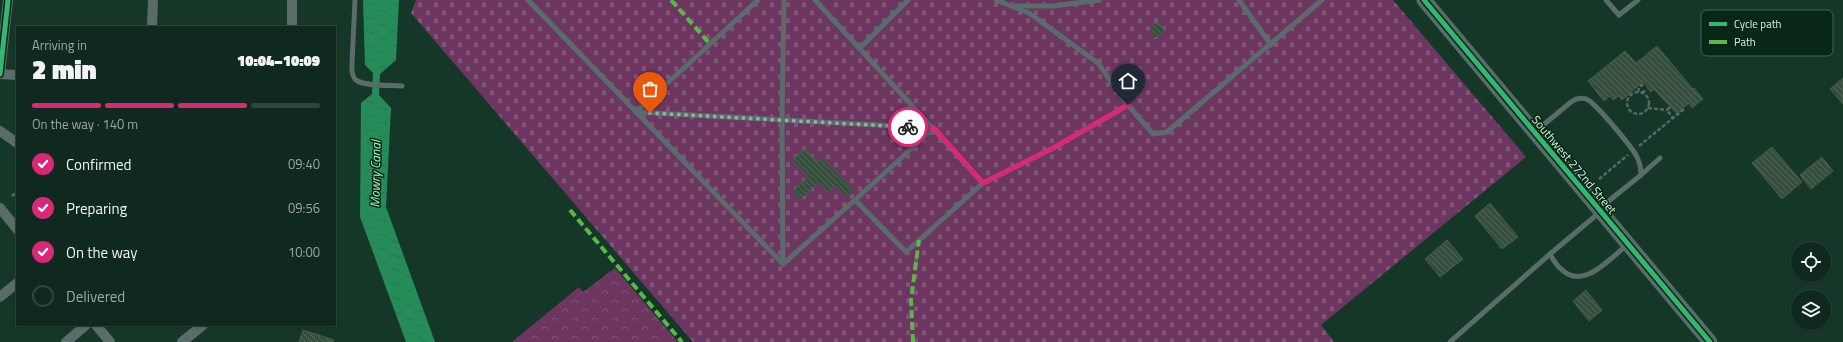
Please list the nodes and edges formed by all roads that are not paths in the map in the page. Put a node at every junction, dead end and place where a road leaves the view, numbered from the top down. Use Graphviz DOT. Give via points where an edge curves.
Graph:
graph roads {
  1 [pos="8,0"];
  2 [pos="153,0"];
  3 [pos="292,0"];
  4 [pos="355,0"];
  5 [pos="528,0"];
  6 [pos="758,0"];
  7 [pos="784,0"];
  8 [pos="815,0"];
  9 [pos="908,0"];
  10 [pos="996,0"];
  11 [pos="1100,0"];
  12 [pos="1239,0"];
  13 [pos="1322,0"];
  14 [pos="1606,0"];
  15 [pos="1638,0"];
  16 [pos="1429,2"];
  17 [pos="1012,6"];
  18 [pos="152,26"];
  19 [pos="292,26"];
  20 [pos="1271,45"];
  21 [pos="860,48"];
  22 [pos="0,74"];
  23 [pos="16,75"];
  24 [pos="402,86"];
  25 [pos="1128,105"];
  26 [pos="636,112"];
  27 [pos="782,120"];
  28 [pos="934,128"];
  29 [pos="0,132"];
  30 [pos="1534,133"];
  31 [pos="16,142"];
  32 [pos="1660,158"];
  33 [pos="1641,175"];
  34 [pos="983,183"];
  35 [pos="855,200"];
  36 [pos="0,208"];
  37 [pos="1600,211"];
  38 [pos="16,228"];
  39 [pos="1628,244"];
  40 [pos="1550,254"];
  41 [pos="783,264"];
  42 [pos="16,284"];
  43 [pos="0,297"];
  44 [pos="85,326"];
  45 [pos="97,326"];
  46 [pos="202,326"];
  47 [pos="66,342"];
  48 [pos="110,342"];
  49 [pos="182,342"];
  50 [pos="1450,342"];
  51 [pos="1710,342"];
  1 -- 22 [label="street"];
  2 -- 18 [label="street"];
  3 -- 19 [label="street"];
  4 -- 24 [label="lane" via="352,73 354,79 362,83"];
  5 -- 26 [label="lane"];
  6 -- 26 [label="lane"];
  7 -- 27 [label="lane"];
  8 -- 21 [label="lane"];
  9 -- 21 [label="lane"];
  10 -- 17 [label="lane"];
  11 -- 17 [label="lane" via="1054,6"];
  12 -- 20 [label="lane"];
  13 -- 20 [label="lane"];
  14 -- 15 [label="lane" via="1619,16"];
  16 -- 30 [label="street, Southwest 272nd Street"];
  17 -- 25 [label="lane" via="1029,13 1098,63"];
  20 -- 25 [label="lane" via="1168,132 1153,134"];
  21 -- 28 [label="lane"];
  22 -- 23 [label="street"];
  25 -- 34 [label="lane" via="1055,147"];
  26 -- 27 [label="lane"];
  26 -- 41 [label="lane"];
  27 -- 28 [label="lane"];
  27 -- 41 [label="lane"];
  28 -- 34 [label="lane"];
  28 -- 35 [label="lane"];
  29 -- 31 [label="street"];
  30 -- 33 [label="lane" via="1571,102 1586,99 1597,107 1633,151 1640,163"];
  30 -- 37 [label="street, Southwest 272nd Street"];
  32 -- 33 [label="lane"];
  33 -- 37 [label="lane"];
  34 -- 35 [label="lane" via="906,252"];
  35 -- 41 [label="lane"];
  36 -- 38 [label="street"];
  37 -- 39 [label="street, Southwest 272nd Street"];
  37 -- 40 [label="lane"];
  39 -- 40 [label="lane" via="1598,269 1582,278 1570,276 1560,269"];
  39 -- 51 [label="street, Southwest 272nd Street"];
  40 -- 50 [label="lane"];
  42 -- 43 [label="street"];
  44 -- 47 [label="street"];
  45 -- 48 [label="street"];
  46 -- 49 [label="street"];
}
